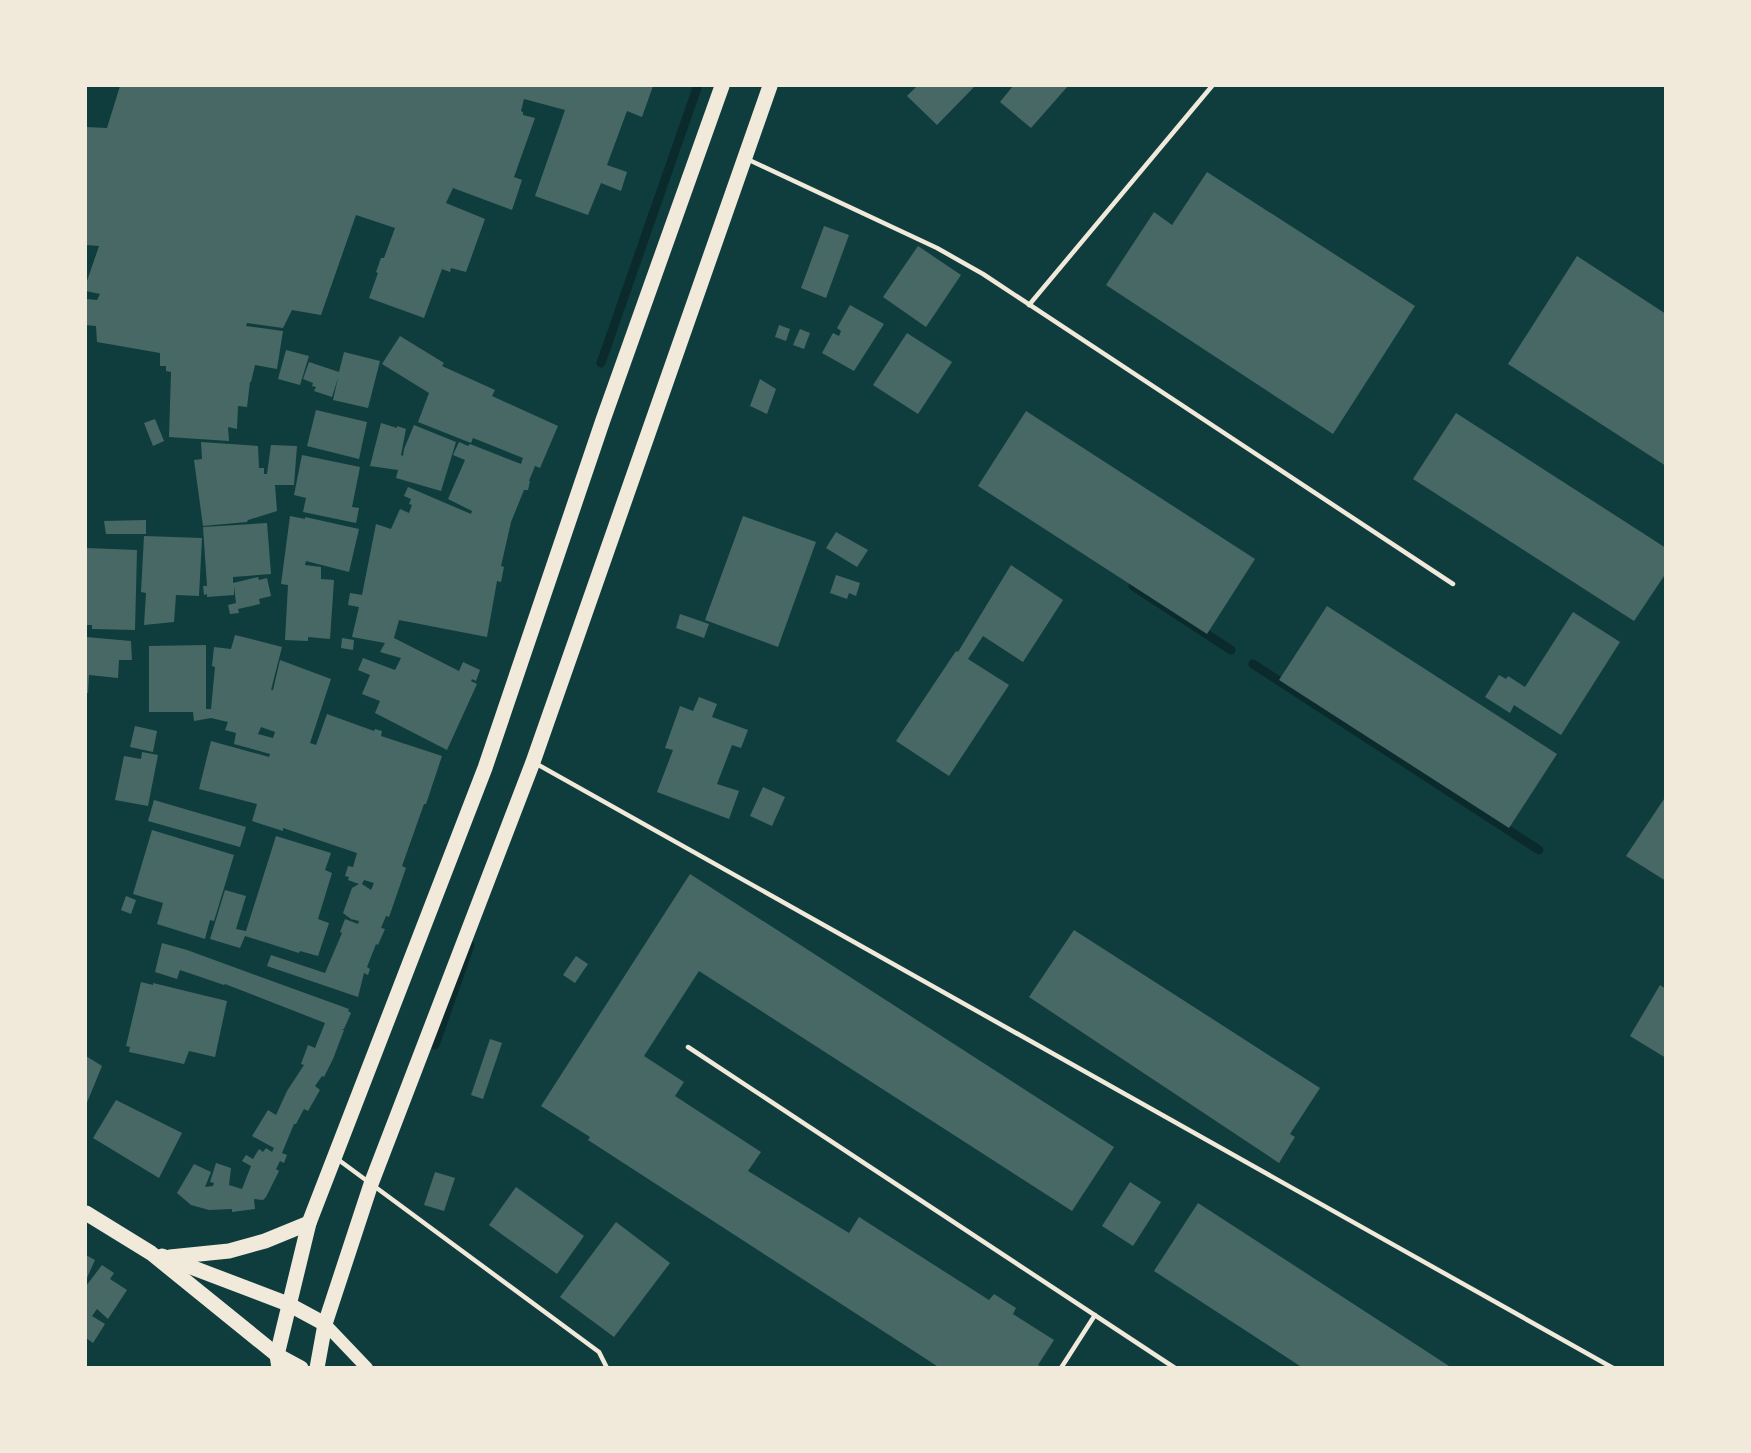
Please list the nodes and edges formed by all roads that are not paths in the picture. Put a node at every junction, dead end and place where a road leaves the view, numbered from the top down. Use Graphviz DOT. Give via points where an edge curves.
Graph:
graph roads {
  1 [pos="722,86"];
  2 [pos="770,86"];
  3 [pos="1212,86"];
  4 [pos="744,157"];
  5 [pos="1029,305"];
  6 [pos="1453,584"];
  7 [pos="533,762"];
  8 [pos="688,1047"];
  9 [pos="334,1157"];
  10 [pos="371,1184"];
  11 [pos="86,1214"];
  12 [pos="309,1223"];
  13 [pos="150,1253"];
  14 [pos="166,1258"];
  15 [pos="288,1304"];
  16 [pos="1095,1314"];
  17 [pos="325,1324"];
  18 [pos="278,1361"];
  19 [pos="301,1368"];
  20 [pos="317,1368"];
  21 [pos="367,1368"];
  22 [pos="608,1368"];
  23 [pos="1061,1368"];
  24 [pos="1175,1368"];
  25 [pos="1613,1368"];
  1 -- 9 [label="main road" via="485,768"];
  2 -- 4 [label="main road"];
  3 -- 5 [label="lane"];
  4 -- 5 [label="lane" via="937,248"];
  4 -- 7 [label="main road"];
  5 -- 6 [label="lane"];
  7 -- 10 [label="main road"];
  7 -- 25 [label="lane"];
  8 -- 16 [label="lane"];
  9 -- 10 [label="lane"];
  9 -- 12 [label="main road"];
  10 -- 17 [label="main road"];
  10 -- 22 [label="lane" via="599,1352"];
  11 -- 13 [label="main road"];
  12 -- 14 [label="main road" via="266,1242 229,1251"];
  12 -- 15 [label="main road"];
  13 -- 14 [label="main road"];
  13 -- 18 [label="main road"];
  14 -- 15 [label="main road"];
  15 -- 17 [label="main road"];
  15 -- 18 [label="main road"];
  16 -- 23 [label="lane"];
  16 -- 24 [label="lane"];
  17 -- 20 [label="main road"];
  17 -- 21 [label="main road"];
  18 -- 19 [label="main road"];
}
